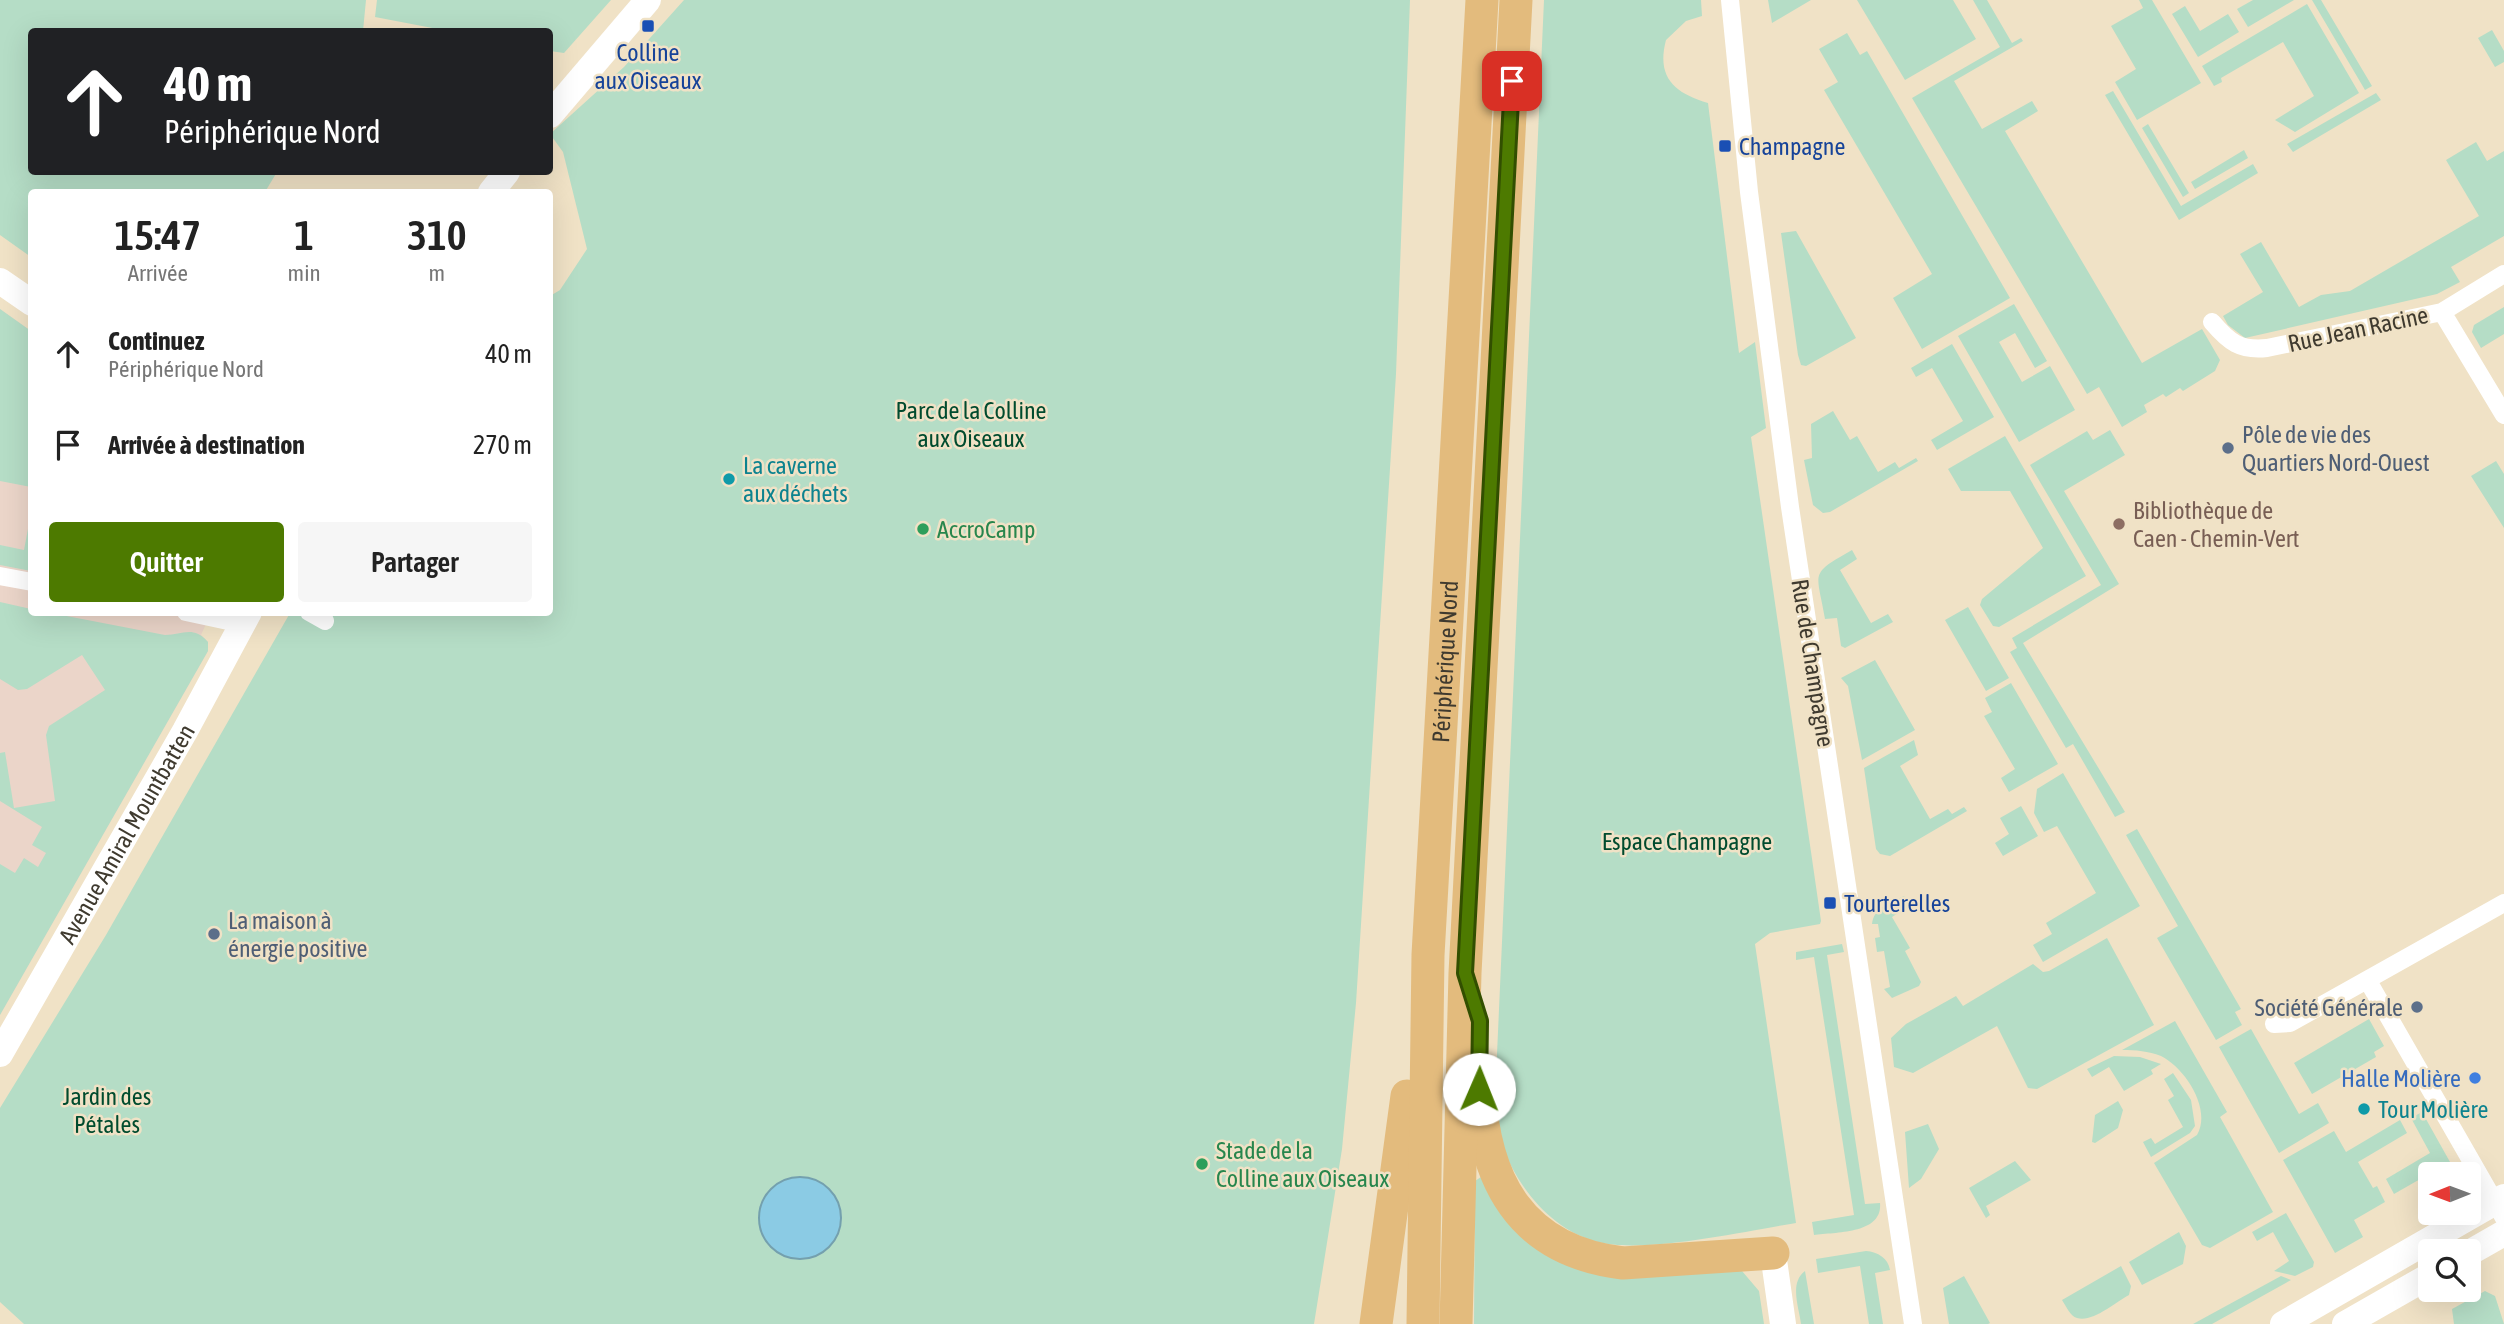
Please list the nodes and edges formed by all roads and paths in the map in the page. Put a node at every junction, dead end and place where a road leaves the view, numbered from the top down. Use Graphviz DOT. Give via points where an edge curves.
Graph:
graph roads {
  1 [pos="648,0"];
  2 [pos="1482,0"];
  3 [pos="1516,0"];
  4 [pos="1730,0"];
  5 [pos="553,111"];
  6 [pos="505,175"];
  7 [pos="493,189"];
  8 [pos="2504,274"];
  9 [pos="0,281"];
  10 [pos="28,300"];
  11 [pos="2442,312"];
  12 [pos="2212,322"];
  13 [pos="2504,415"];
  14 [pos="0,576"];
  15 [pos="28,581"];
  16 [pos="226,616"];
  17 [pos="246,618"];
  18 [pos="2504,903"];
  19 [pos="1428,955"];
  20 [pos="1465,973"];
  21 [pos="2368,981"];
  22 [pos="2274,1024"];
  23 [pos="0,1055"];
  24 [pos="2501,1206"];
  25 [pos="2504,1233"];
  26 [pos="2481,1246"];
  27 [pos="1773,1253"];
  28 [pos="2418,1282"];
  29 [pos="1376,1324"];
  30 [pos="1423,1324"];
  31 [pos="1456,1324"];
  32 [pos="1783,1324"];
  33 [pos="1913,1324"];
  34 [pos="2283,1324"];
  35 [pos="2345,1324"];
  1 -- 5 [label="street"];
  2 -- 19 [label="highway, Périphérique Nord"];
  3 -- 20 [label="highway, Périphérique Nord"];
  4 -- 33 [label="street, Rue de Champagne" via="1746,170 1790,506"];
  6 -- 7 [label="street"];
  8 -- 11 [label="street, Rue Jean Racine"];
  9 -- 10 [label="street"];
  11 -- 12 [label="street, Rue Jean Racine" via="2250,350 2234,345"];
  11 -- 13 [label="street"];
  14 -- 15 [label="street"];
  16 -- 17 [label="street"];
  17 -- 23 [label="street, Avenue Amiral Mountbatten"];
  18 -- 21 [label="street"];
  19 -- 29 [label="highway"];
  19 -- 30 [label="highway, Périphérique Nord"];
  20 -- 27 [label="highway" via="1480,1021 1483,1137 1505,1193 1535,1230 1574,1252 1623,1263"];
  20 -- 31 [label="highway, Périphérique Nord"];
  21 -- 22 [label="street" via="2290,1023"];
  21 -- 24 [label="street"];
  24 -- 34 [label="street"];
  25 -- 26 [label="street"];
  27 -- 32 [label="street"];
  28 -- 35 [label="street"];
}
